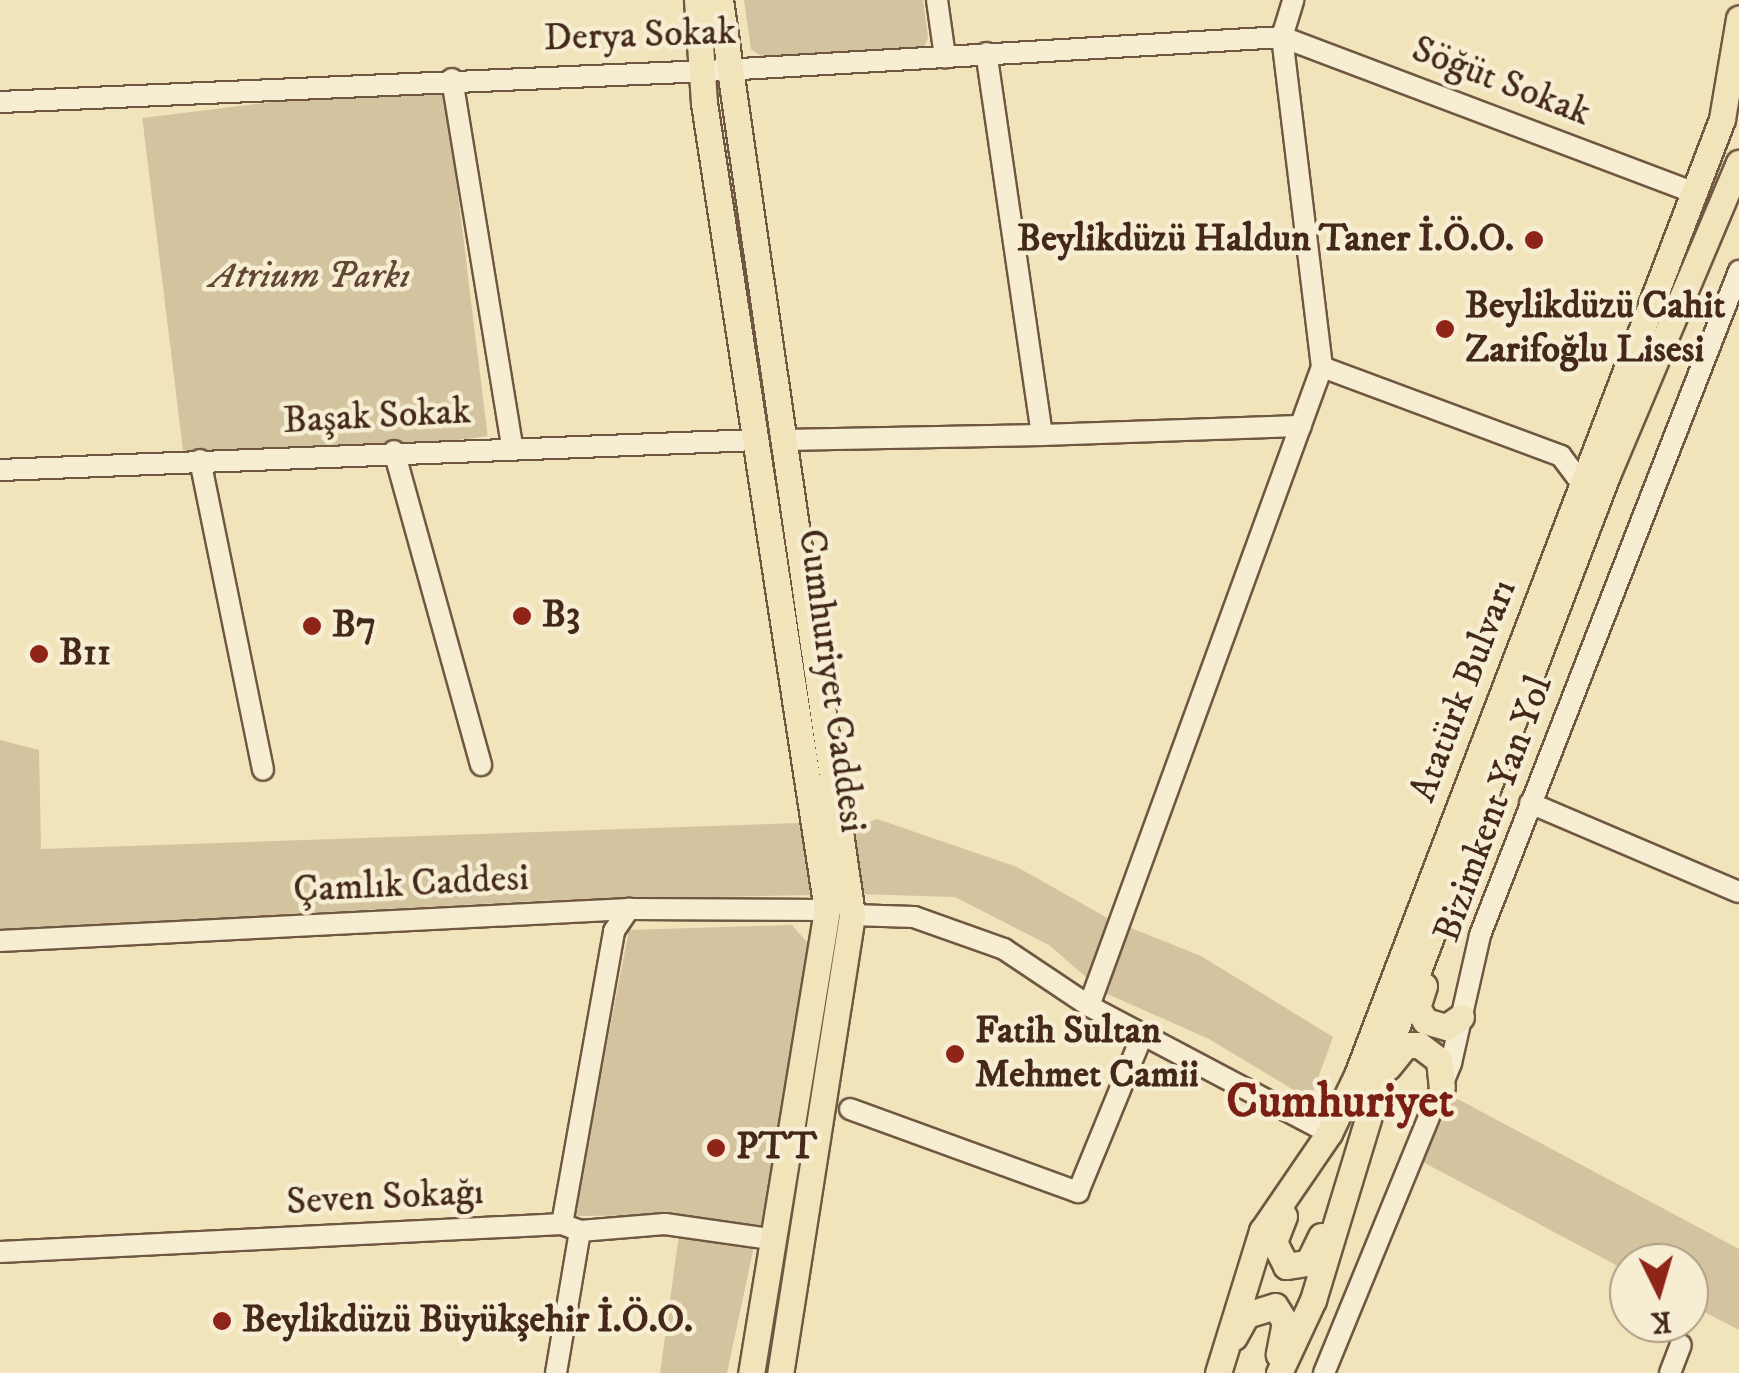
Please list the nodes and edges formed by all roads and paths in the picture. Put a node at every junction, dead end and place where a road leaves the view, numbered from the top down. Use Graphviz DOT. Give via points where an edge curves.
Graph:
graph roads {
  1 [pos="697,0"];
  2 [pos="720,0"];
  3 [pos="937,0"];
  4 [pos="1293,0"];
  5 [pos="1739,18"];
  6 [pos="1282,37"];
  7 [pos="986,53"];
  8 [pos="945,57"];
  9 [pos="718,69"];
  10 [pos="1739,71"];
  11 [pos="452,78"];
  12 [pos="0,102"];
  13 [pos="1722,118"];
  14 [pos="1739,163"];
  15 [pos="1694,192"];
  16 [pos="1739,271"];
  17 [pos="1322,367"];
  18 [pos="1301,426"];
  19 [pos="1042,435"];
  20 [pos="771,440"];
  21 [pos="512,446"];
  22 [pos="394,451"];
  23 [pos="200,460"];
  24 [pos="0,470"];
  25 [pos="1584,484"];
  26 [pos="480,764"];
  27 [pos="263,770"];
  28 [pos="1530,803"];
  29 [pos="1448,892"];
  30 [pos="1739,892"];
  31 [pos="628,909"];
  32 [pos="839,912"];
  33 [pos="0,941"];
  34 [pos="1089,1006"];
  35 [pos="1460,1018"];
  36 [pos="1142,1036"];
  37 [pos="1378,1079"];
  38 [pos="1442,1087"];
  39 [pos="850,1110"];
  40 [pos="1324,1139"];
  41 [pos="1348,1180"];
  42 [pos="571,1228"];
  43 [pos="771,1239"];
  44 [pos="0,1252"];
  45 [pos="1681,1345"];
  46 [pos="1219,1368"];
  47 [pos="556,1373"];
  48 [pos="751,1373"];
  49 [pos="780,1373"];
  50 [pos="1271,1373"];
  51 [pos="1279,1373"];
  52 [pos="1324,1373"];
  53 [pos="1670,1373"];
  1 -- 9 [label="main road, Cumhuriyet Caddesi"];
  2 -- 9 [label="main road, Cumhuriyet Caddesi"];
  3 -- 8 [label="street"];
  4 -- 6 [label="street"];
  5 -- 13 [label="main road, Atatürk Bulvarı"];
  6 -- 7 [label="street, Derya Sokak"];
  6 -- 15 [label="street, Söğüt Sokak"];
  6 -- 17 [label="street"];
  7 -- 8 [label="street, Derya Sokak"];
  7 -- 19 [label="street"];
  8 -- 9 [label="street, Derya Sokak"];
  9 -- 11 [label="street, Derya Sokak"];
  9 -- 20 [label="main road, Cumhuriyet Caddesi" via="704,104"];
  10 -- 13 [label="main road"];
  11 -- 12 [label="street, Derya Sokak"];
  11 -- 21 [label="street"];
  13 -- 15 [label="main road, Atatürk Bulvarı"];
  14 -- 29 [label="main road, Atatürk Bulvarı" via="1608,475"];
  15 -- 25 [label="main road, Atatürk Bulvarı"];
  16 -- 28 [label="street, Bizimkent Yan Yol"];
  17 -- 18 [label="street"];
  17 -- 25 [label="street" via="1562,456"];
  18 -- 19 [label="street, Başak Sokak"];
  18 -- 34 [label="street"];
  19 -- 20 [label="street, Başak Sokak"];
  20 -- 21 [label="street, Başak Sokak"];
  20 -- 32 [label="main road, Cumhuriyet Caddesi"];
  21 -- 22 [label="street, Başak Sokak"];
  22 -- 23 [label="street, Başak Sokak"];
  22 -- 26 [label="street"];
  23 -- 24 [label="street, Başak Sokak"];
  23 -- 27 [label="street"];
  25 -- 40 [label="main road, Atatürk Bulvarı"];
  28 -- 30 [label="street"];
  28 -- 35 [label="street, Bizimkent Yan Yol" via="1480,936"];
  29 -- 35 [label="main road" via="1417,1006 1418,1015 1436,1026"];
  29 -- 37 [label="main road, Atatürk Bulvarı"];
  31 -- 32 [label="street, Çamlık Caddesi"];
  31 -- 33 [label="street, Çamlık Caddesi"];
  31 -- 42 [label="street" via="614,931"];
  32 -- 34 [label="street, Çamlık Caddesi" via="914,917 959,929 1004,949"];
  32 -- 43 [label="main road, Cumhuriyet Caddesi"];
  32 -- 49 [label="main road, Cumhuriyet Caddesi"];
  34 -- 36 [label="street, Çamlık Caddesi"];
  35 -- 38 [label="street, Bizimkent Yan Yol"];
  36 -- 39 [label="street" via="1078,1192"];
  36 -- 40 [label="street, Çamlık Caddesi"];
  37 -- 38 [label="main road" via="1406,1046 1420,1045 1439,1060"];
  37 -- 41 [label="main road, Atatürk Bulvarı"];
  38 -- 52 [label="street, Bizimkent Yan Yol"];
  40 -- 41 [label="main road" via="1276,1230 1279,1260 1294,1267 1308,1263"];
  40 -- 46 [label="main road, Atatürk Bulvarı" via="1262,1230"];
  41 -- 51 [label="main road, Atatürk Bulvarı" via="1313,1300"];
  42 -- 43 [label="street, Seven Sokağı" via="665,1224"];
  42 -- 44 [label="street, Seven Sokağı"];
  42 -- 47 [label="street"];
  43 -- 48 [label="main road, Cumhuriyet Caddesi"];
  45 -- 53 [label="street"];
  46 -- 50 [label="main road" via="1241,1321 1256,1308 1275,1306 1286,1332"];
}
